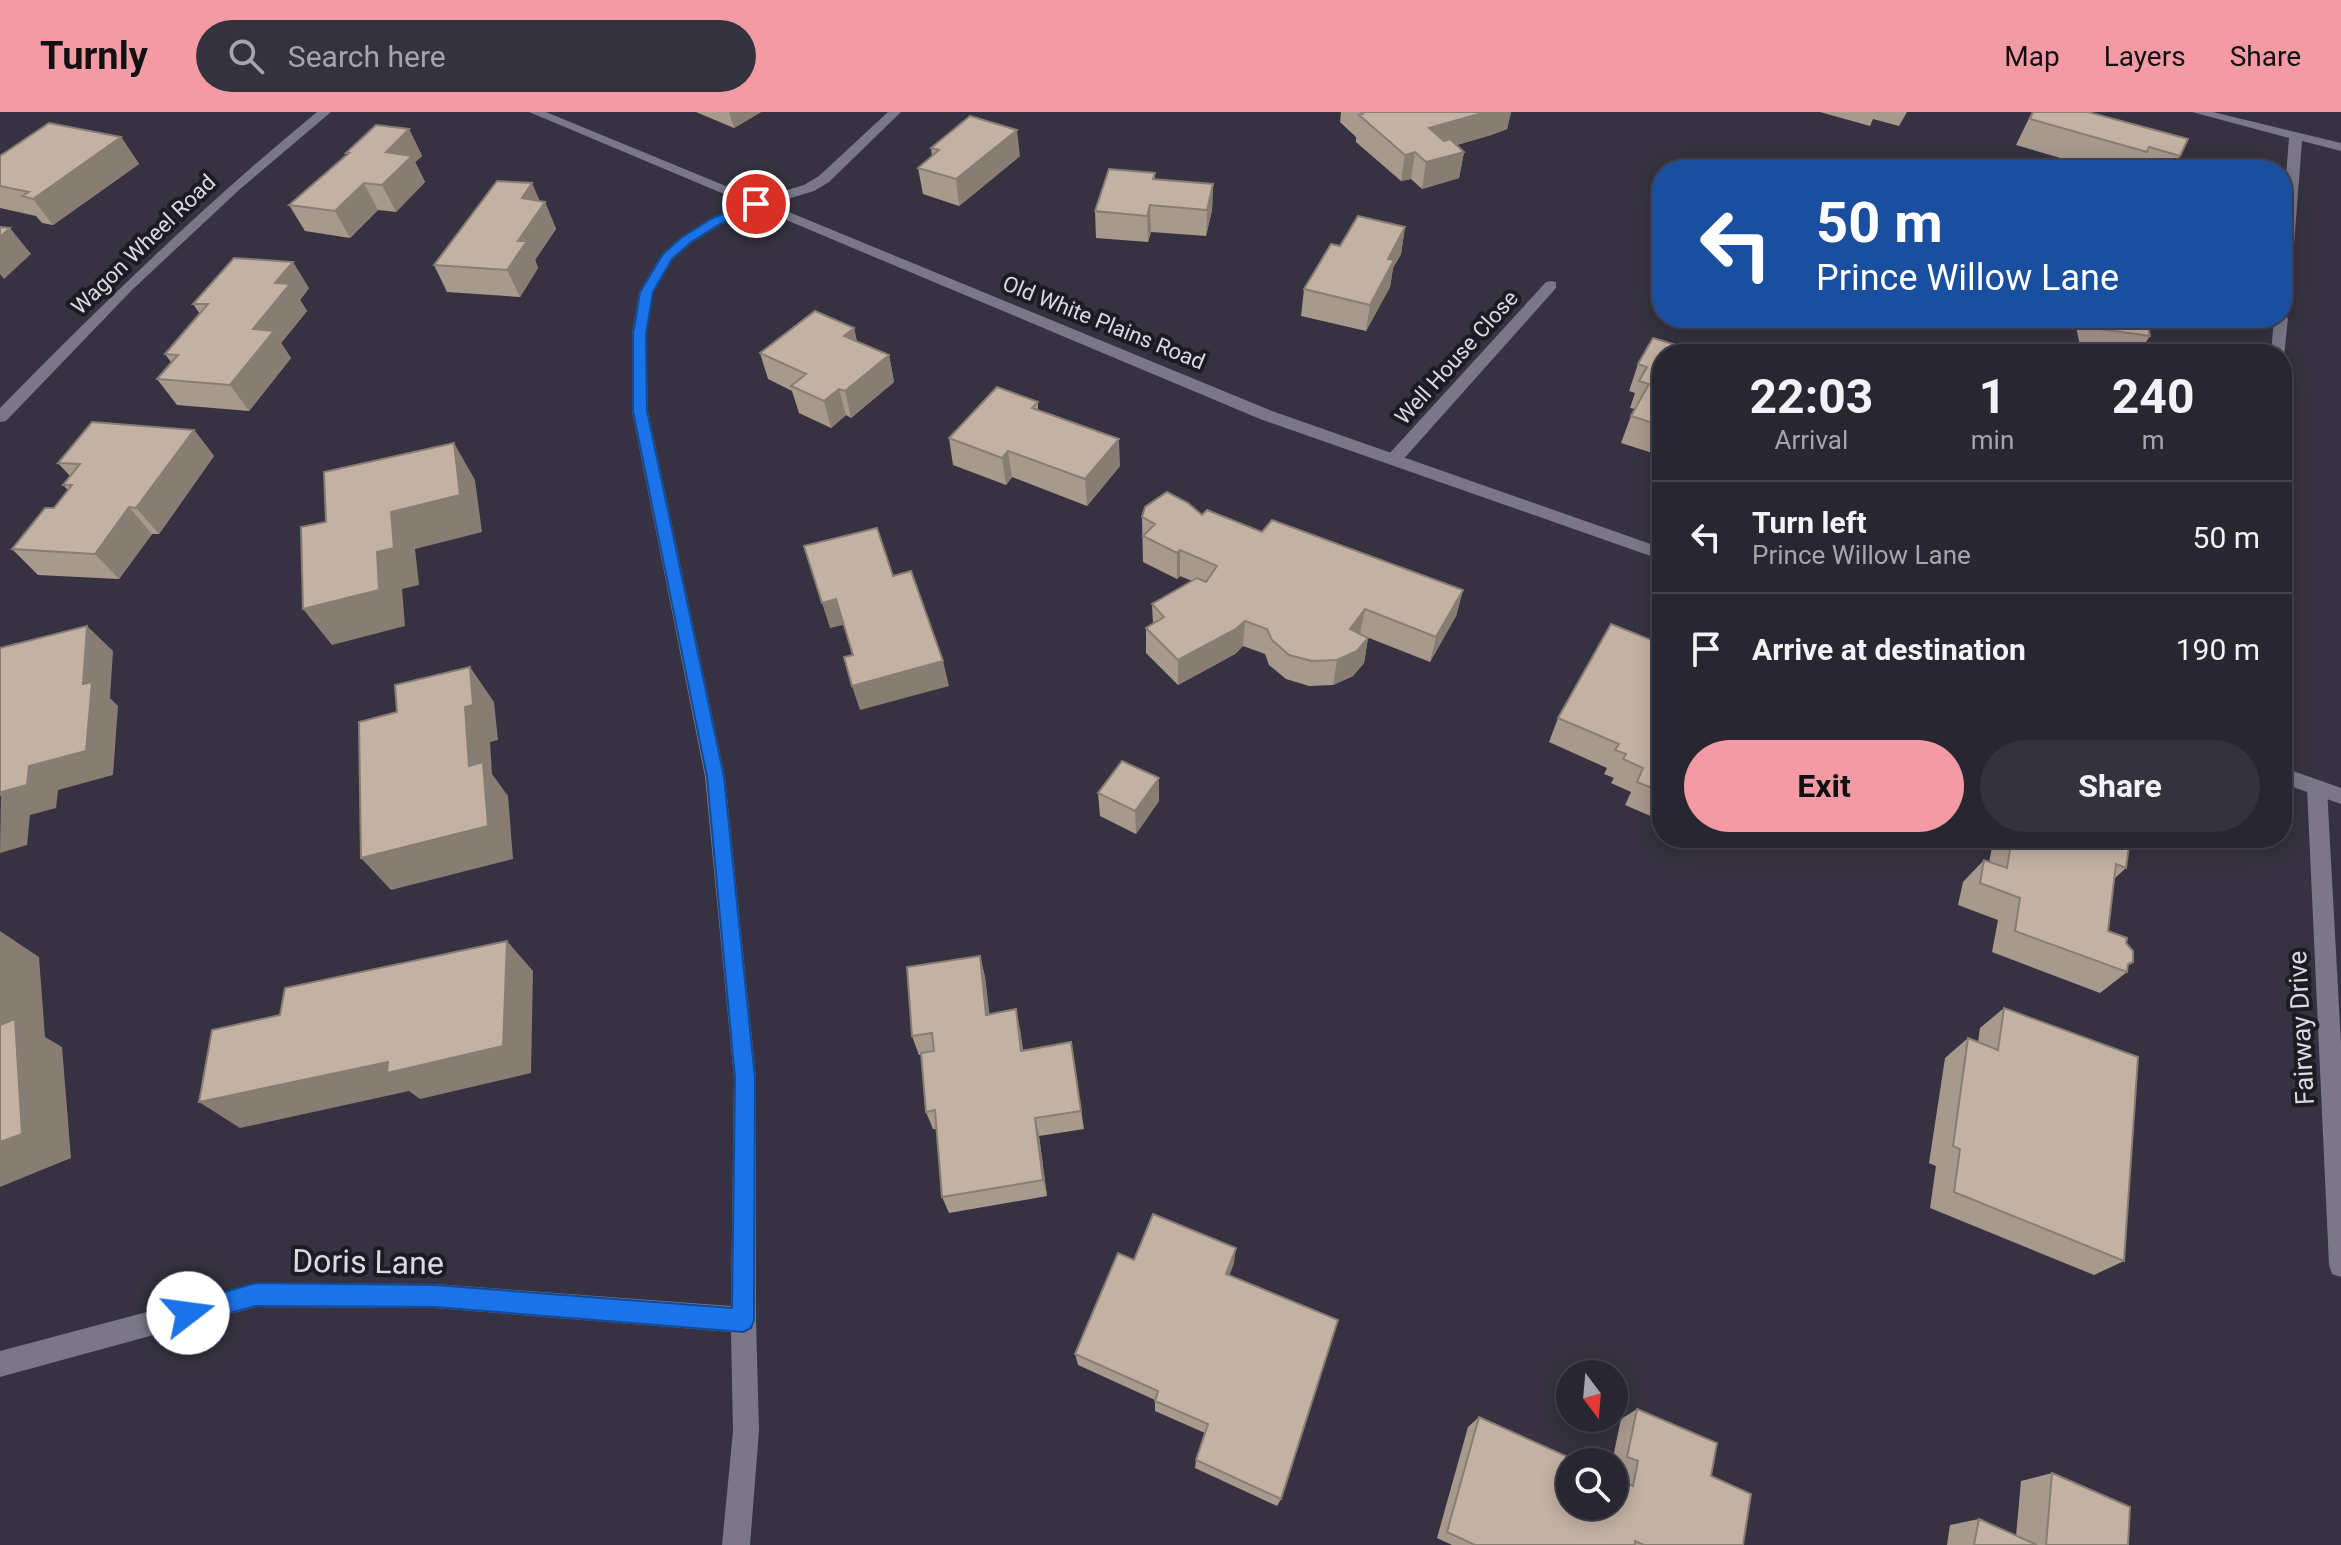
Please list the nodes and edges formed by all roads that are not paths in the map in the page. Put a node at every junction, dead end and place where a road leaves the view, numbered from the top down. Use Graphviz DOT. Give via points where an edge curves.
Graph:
graph roads {
  1 [pos="325,112"];
  2 [pos="535,112"];
  3 [pos="895,112"];
  4 [pos="2198,112"];
  5 [pos="2296,136"];
  6 [pos="2341,147"];
  7 [pos="2292,186"];
  8 [pos="756,204"];
  9 [pos="1551,285"];
  10 [pos="0,417"];
  11 [pos="1394,459"];
  12 [pos="1652,550"];
  13 [pos="2292,779"];
  14 [pos="2317,788"];
  15 [pos="2341,796"];
  16 [pos="2341,1265"];
  17 [pos="743,1320"];
  18 [pos="0,1364"];
  19 [pos="736,1545"];
  1 -- 10 [label="street, Wagon Wheel Road" via="234,187 127,287"];
  2 -- 8 [label="street, Old White Plains Road"];
  3 -- 8 [label="street" via="824,179"];
  4 -- 5 [label="street"];
  5 -- 6 [label="street"];
  5 -- 7 [label="street"];
  8 -- 11 [label="street, Old White Plains Road" via="1266,415"];
  8 -- 17 [label="street" via="715,222 667,257 646,292 639,334 640,411 715,777 745,1078"];
  9 -- 11 [label="street, Well House Close"];
  11 -- 12 [label="street, Old White Plains Road"];
  13 -- 14 [label="street"];
  14 -- 15 [label="street"];
  14 -- 16 [label="street, Fairway Drive"];
  17 -- 18 [label="street, Doris Lane" via="435,1296 256,1295"];
  17 -- 19 [label="street" via="746,1431"];
}
